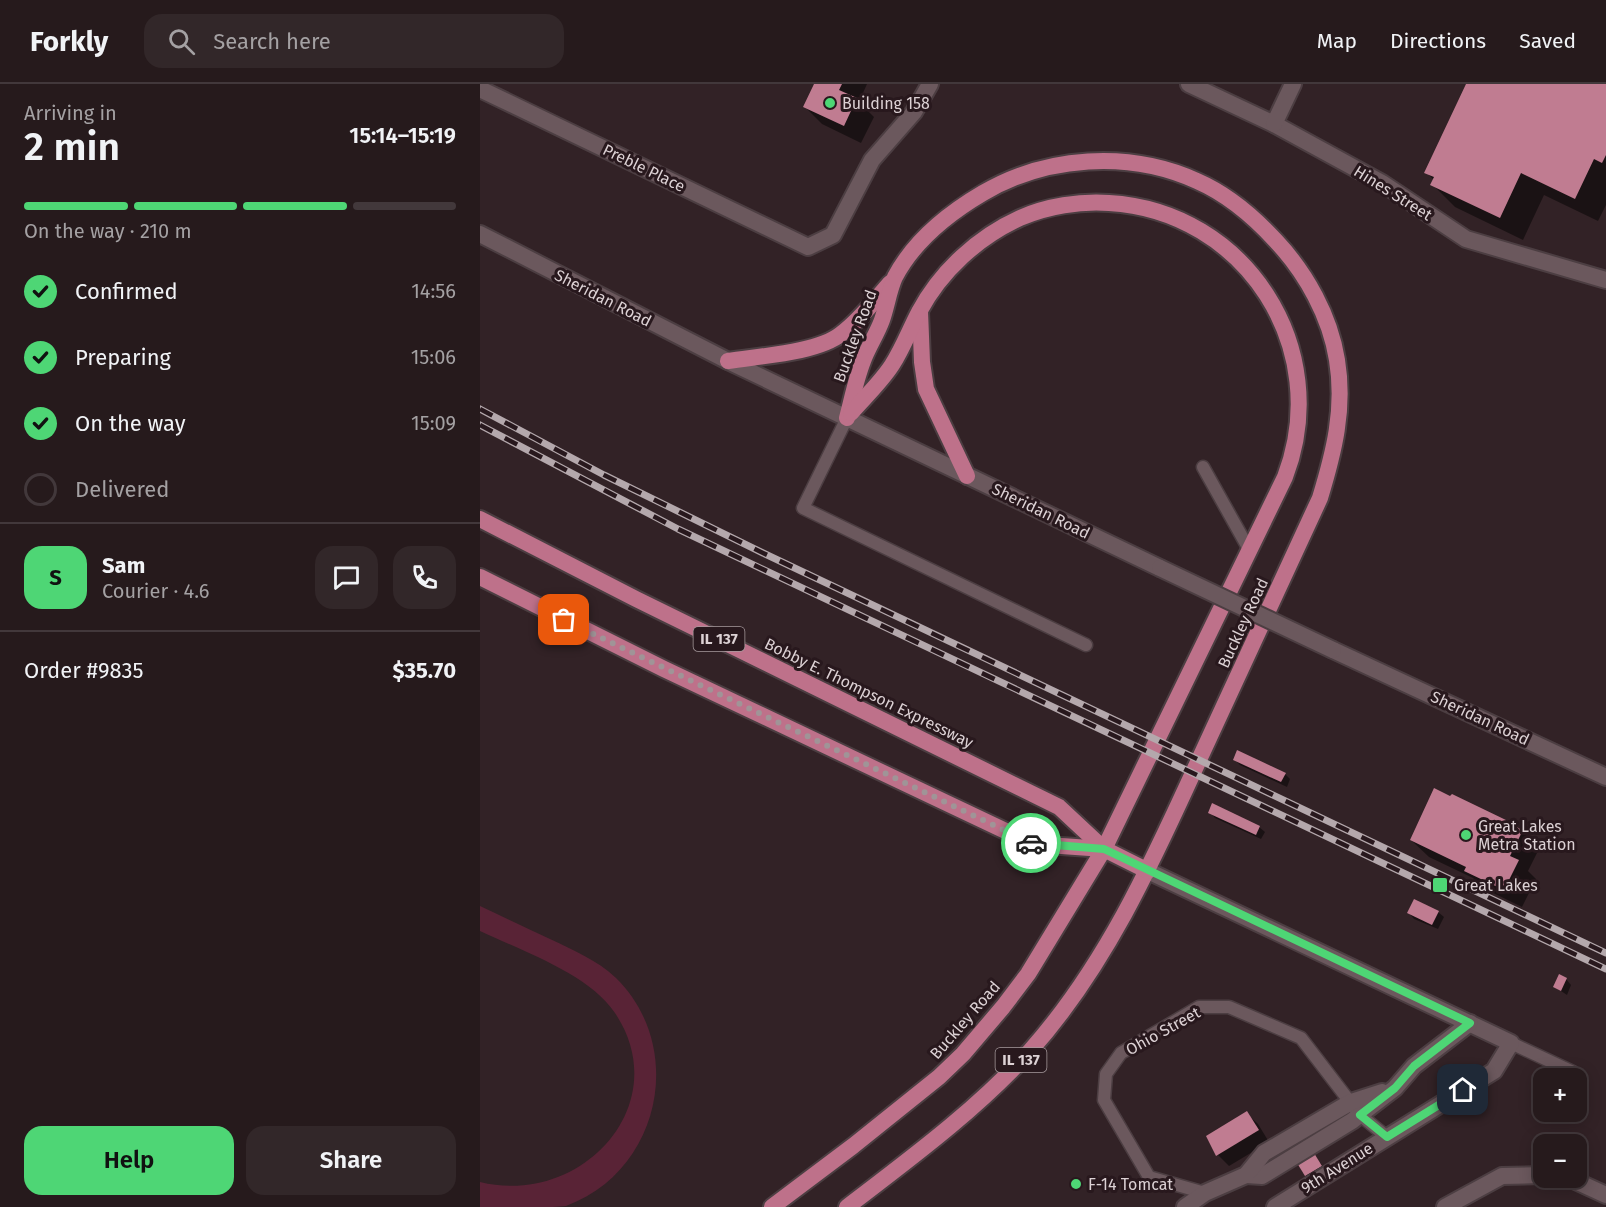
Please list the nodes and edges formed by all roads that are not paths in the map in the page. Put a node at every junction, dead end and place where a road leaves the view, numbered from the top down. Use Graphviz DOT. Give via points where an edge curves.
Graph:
graph roads {
  1 [pos="930,84"];
  2 [pos="1189,84"];
  3 [pos="1293,84"];
  4 [pos="480,88"];
  5 [pos="1274,124"];
  6 [pos="480,234"];
  7 [pos="895,278"];
  8 [pos="1606,280"];
  9 [pos="920,310"];
  10 [pos="728,361"];
  11 [pos="847,418"];
  12 [pos="1203,467"];
  13 [pos="967,476"];
  14 [pos="480,519"];
  15 [pos="1250,551"];
  16 [pos="480,576"];
  17 [pos="1086,645"];
  18 [pos="1606,777"];
  19 [pos="1104,849"];
  20 [pos="1148,871"];
  21 [pos="1470,1023"];
  22 [pos="1512,1043"];
  23 [pos="1565,1068"];
  24 [pos="1355,1108"];
  25 [pos="1387,1137"];
  26 [pos="1533,1175"];
  27 [pos="1587,1186"];
  28 [pos="1205,1193"];
  29 [pos="1606,1195"];
  30 [pos="772,1207"];
  31 [pos="847,1207"];
  32 [pos="1185,1207"];
  33 [pos="1275,1207"];
  34 [pos="1444,1207"];
  1 -- 4 [label="street, Preble Place" via="914,112 872,160 833,235 808,247"];
  2 -- 5 [label="street, Hines Street"];
  3 -- 5 [label="street"];
  5 -- 8 [label="street, Hines Street" via="1382,183 1466,239"];
  6 -- 10 [label="street, Sheridan Road"];
  7 -- 10 [label="highway" via="860,317 825,344"];
  7 -- 11 [label="highway, Buckley Road" via="881,322 862,361"];
  7 -- 20 [label="highway, Buckley Road" via="940,223 996,185 1064,164 1134,163 1198,181 1258,222 1305,279 1326,322 1337,360 1340,416 1320,498"];
  9 -- 11 [label="highway, Buckley Road" via="892,365"];
  9 -- 13 [label="highway" via="926,389"];
  9 -- 15 [label="highway, Buckley Road" via="938,283 977,244 996,230 1039,211 1094,202 1123,204 1149,209 1205,232 1233,254 1269,296 1296,367 1298,424 1293,456"];
  10 -- 11 [label="street, Sheridan Road"];
  11 -- 13 [label="street, Sheridan Road"];
  11 -- 17 [label="lane" via="803,508"];
  12 -- 15 [label="lane"];
  13 -- 18 [label="street, Sheridan Road, bridge"];
  14 -- 19 [label="highway, Bobby E. Thompson Expressway / IL 137" via="1039,796 1059,807"];
  15 -- 19 [label="highway, Buckley Road"];
  16 -- 19 [label="highway, Bobby E. Thompson Expressway / IL 137" via="664,669 1033,844"];
  19 -- 20 [label="highway, Bobby E. Thompson Expressway / IL 137"];
  19 -- 30 [label="highway, Buckley Road / IL 137" via="1028,974 963,1054"];
  20 -- 21 [label="street"];
  20 -- 31 [label="highway, Buckley Road / IL 137" via="1100,956 1031,1050 985,1097"];
  21 -- 22 [label="street"];
  21 -- 24 [label="street" via="1414,1066 1396,1086"];
  22 -- 23 [label="lane"];
  22 -- 25 [label="street, 9th Avenue" via="1494,1071"];
  24 -- 25 [label="lane, Ohio Street"];
  24 -- 28 [label="street" via="1264,1153 1246,1175"];
  24 -- 28 [label="lane, Ohio Street" via="1301,1038 1229,1007 1199,1007 1121,1053 1106,1074 1104,1100 1149,1177"];
  25 -- 33 [label="street, 9th Avenue"];
  26 -- 34 [label="street" via="1502,1176"];
  27 -- 29 [label="street"];
  28 -- 32 [label="street"];
}
